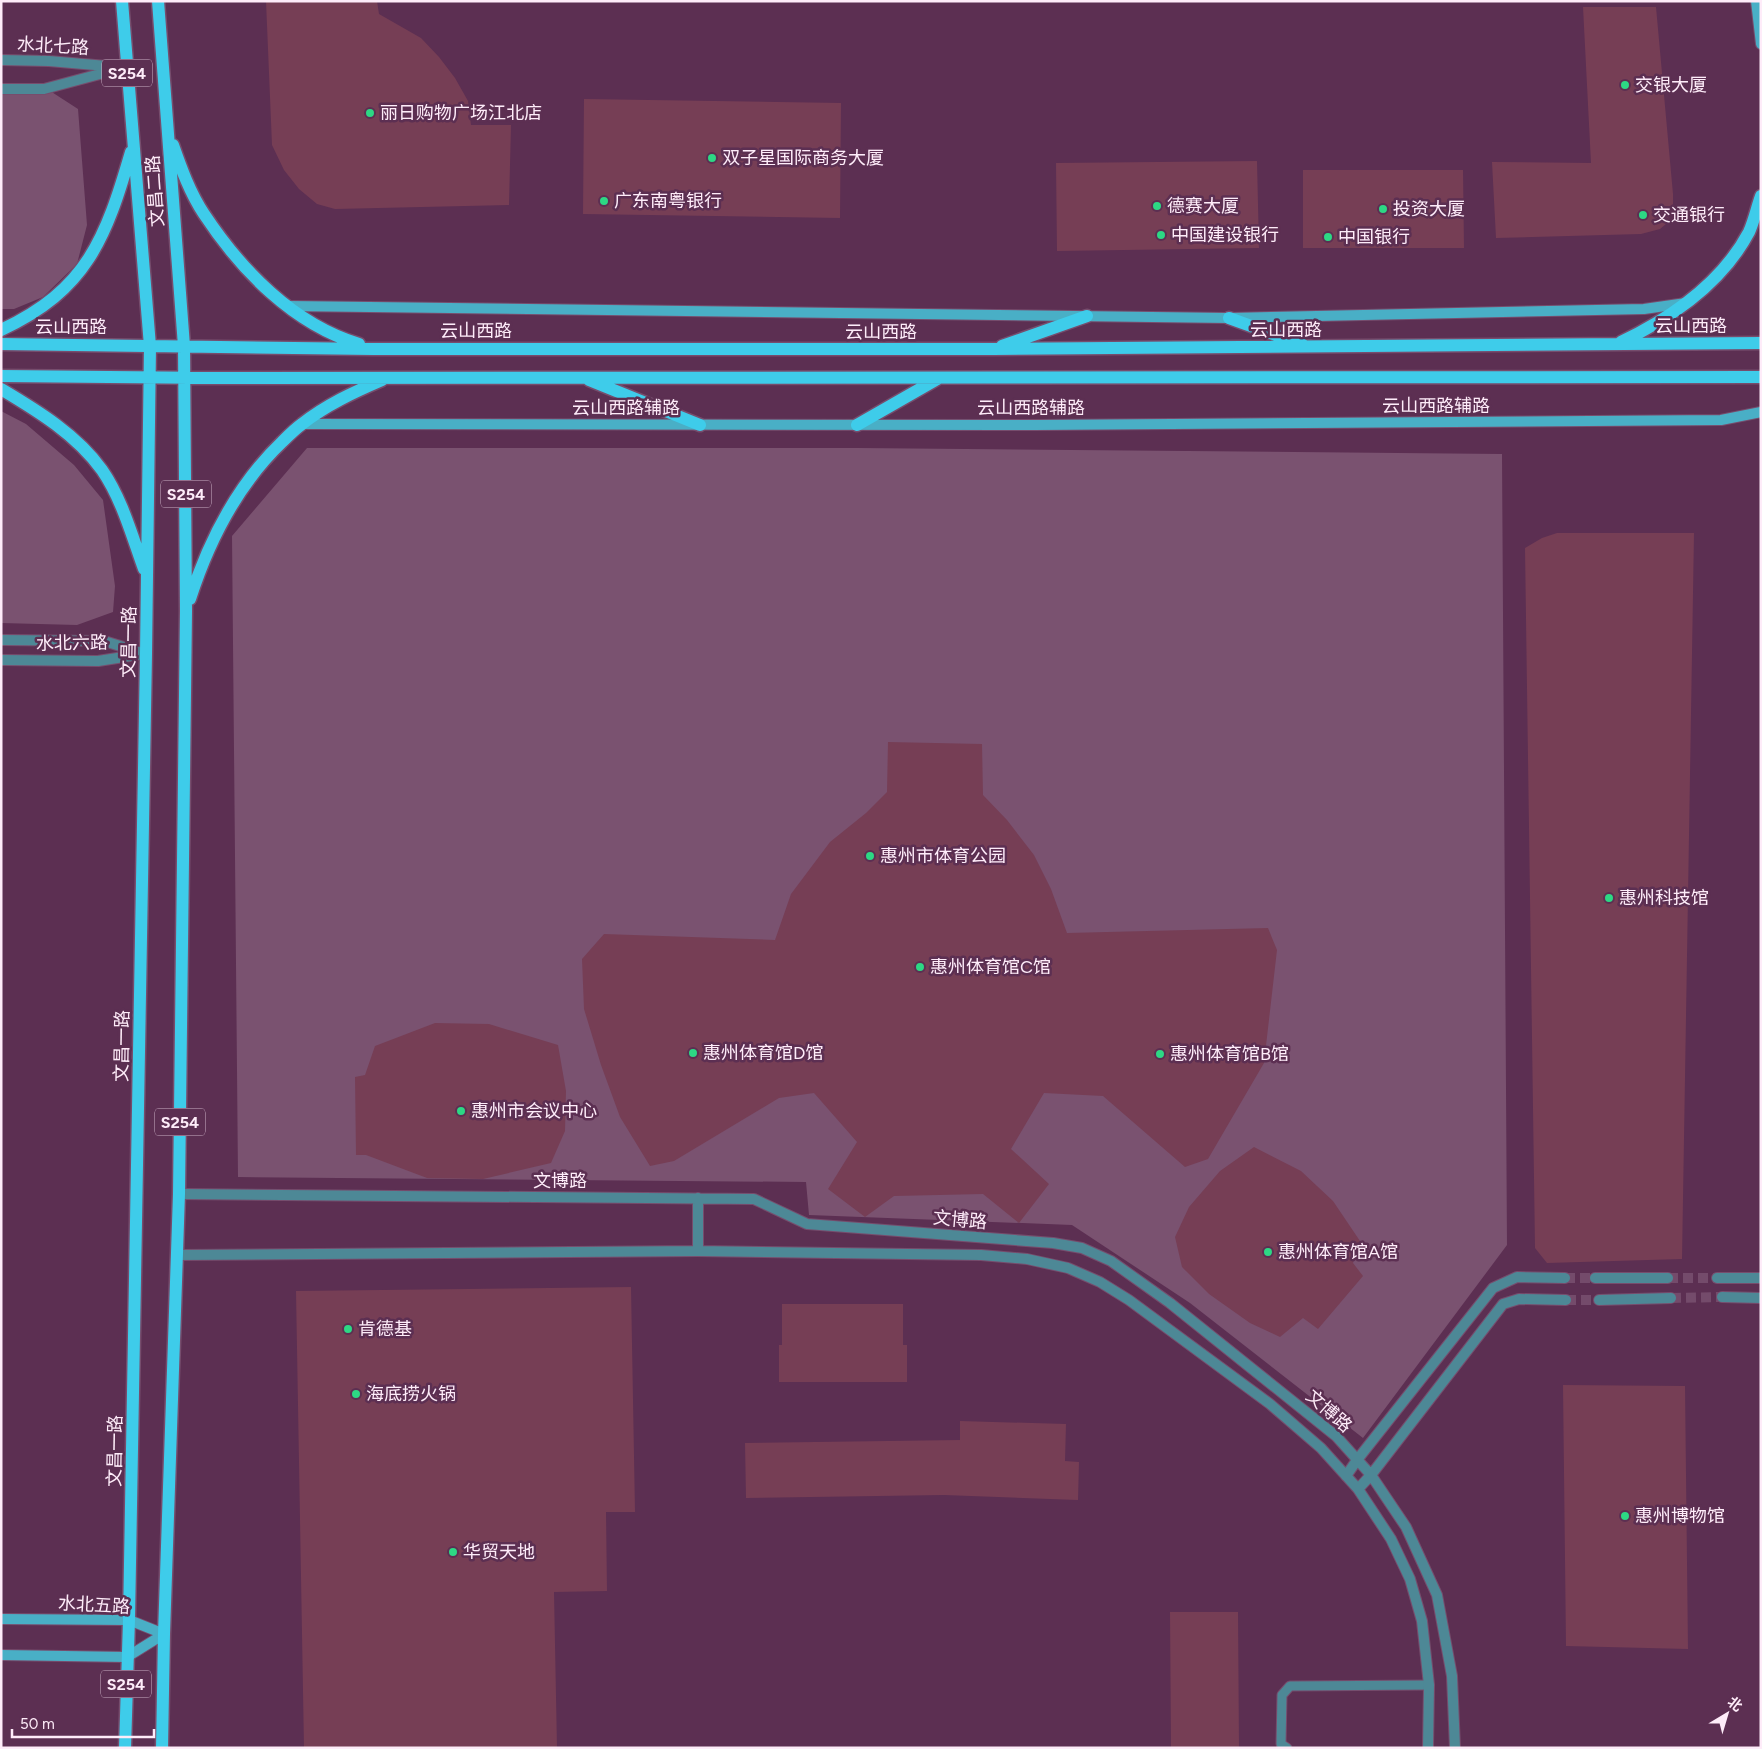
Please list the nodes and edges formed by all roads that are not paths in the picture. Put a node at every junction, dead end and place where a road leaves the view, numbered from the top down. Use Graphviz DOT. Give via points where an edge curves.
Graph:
graph roads {
  1 [pos="122,1"];
  2 [pos="158,1"];
  3 [pos="1756,1"];
  4 [pos="1761,44"];
  5 [pos="1,60"];
  6 [pos="126,67"];
  7 [pos="1,88"];
  8 [pos="168,130"];
  9 [pos="134,145"];
  10 [pos="1761,196"];
  11 [pos="1686,303"];
  12 [pos="288,306"];
  13 [pos="1087,316"];
  14 [pos="1229,318"];
  15 [pos="1,330"];
  16 [pos="1,344"];
  17 [pos="1617,344"];
  18 [pos="1761,344"];
  19 [pos="150,346"];
  20 [pos="184,346"];
  21 [pos="373,348"];
  22 [pos="1313,348"];
  23 [pos="993,349"];
  24 [pos="1,376"];
  25 [pos="941,377"];
  26 [pos="1761,377"];
  27 [pos="149,378"];
  28 [pos="185,378"];
  29 [pos="389,378"];
  30 [pos="582,378"];
  31 [pos="1,389"];
  32 [pos="1761,412"];
  33 [pos="301,424"];
  34 [pos="700,425"];
  35 [pos="857,425"];
  36 [pos="147,576"];
  37 [pos="186,611"];
  38 [pos="1,640"];
  39 [pos="146,654"];
  40 [pos="1,660"];
  41 [pos="179,1194"];
  42 [pos="698,1198"];
  43 [pos="698,1251"];
  44 [pos="177,1255"];
  45 [pos="1565,1278"];
  46 [pos="1595,1278"];
  47 [pos="1668,1278"];
  48 [pos="1717,1278"];
  49 [pos="1761,1278"];
  50 [pos="1722,1297"];
  51 [pos="1671,1298"];
  52 [pos="1761,1298"];
  53 [pos="1566,1300"];
  54 [pos="1599,1300"];
  55 [pos="1357,1460"];
  56 [pos="1371,1475"];
  57 [pos="1346,1476"];
  58 [pos="1358,1489"];
  59 [pos="1,1619"];
  60 [pos="129,1620"];
  61 [pos="164,1634"];
  62 [pos="1,1655"];
  63 [pos="127,1658"];
  64 [pos="1429,1685"];
  65 [pos="125,1748"];
  66 [pos="162,1748"];
  67 [pos="1287,1748"];
  68 [pos="1428,1748"];
  69 [pos="1455,1748"];
  1 -- 6 [label="main road, 文昌二路 / S254"];
  2 -- 8 [label="main road, 文昌二路 / S254"];
  3 -- 4 [label="main road"];
  5 -- 6 [label="street, 水北七路"];
  6 -- 7 [label="street, 水北七路" via="44,90"];
  6 -- 9 [label="main road, 文昌二路 / S254"];
  8 -- 12 [label="main road" via="184,176 203,213 260,282"];
  8 -- 20 [label="main road, 文昌二路 / S254"];
  9 -- 15 [label="main road" via="110,219 96,249 76,278 24,320"];
  9 -- 19 [label="main road, 文昌二路 / S254"];
  10 -- 11 [label="main road" via="1749,231 1734,256"];
  11 -- 14 [label="main road" via="1644,309"];
  11 -- 17 [label="main road" via="1646,330"];
  12 -- 13 [label="main road"];
  12 -- 21 [label="main road" via="312,324 341,339"];
  13 -- 14 [label="main road"];
  13 -- 23 [label="main road"];
  14 -- 22 [label="main road"];
  16 -- 19 [label="main road, 云山西路"];
  17 -- 18 [label="main road, 云山西路"];
  17 -- 22 [label="main road, 云山西路"];
  19 -- 20 [label="main road, 云山西路"];
  19 -- 27 [label="main road, 文昌一路 / S254"];
  20 -- 21 [label="main road, 云山西路"];
  20 -- 28 [label="main road, 文昌二路 / S254"];
  21 -- 23 [label="main road, 云山西路"];
  22 -- 23 [label="main road, 云山西路"];
  24 -- 27 [label="main road"];
  25 -- 26 [label="main road"];
  25 -- 30 [label="main road"];
  25 -- 35 [label="main road"];
  27 -- 28 [label="main road"];
  27 -- 36 [label="main road, 文昌一路 / S254"];
  28 -- 29 [label="main road"];
  28 -- 37 [label="main road, S254"];
  29 -- 30 [label="main road"];
  29 -- 33 [label="main road" via="342,399"];
  30 -- 34 [label="main road"];
  31 -- 36 [label="main road" via="54,423 79,444 101,470 115,494"];
  32 -- 35 [label="main road, 云山西路辅路" via="1721,420"];
  33 -- 34 [label="main road, 云山西路辅路"];
  33 -- 37 [label="main road" via="265,458 239,493 214,537"];
  34 -- 35 [label="main road, 云山西路辅路"];
  36 -- 39 [label="main road, 文昌一路 / S254"];
  37 -- 41 [label="main road, S254"];
  38 -- 39 [label="street, 水北六路" via="104,642"];
  39 -- 40 [label="street, 水北六路" via="98,661"];
  39 -- 60 [label="main road, 文昌一路 / S254"];
  41 -- 42 [label="street, 文博路"];
  41 -- 44 [label="main road, S254"];
  42 -- 43 [label="street"];
  42 -- 55 [label="street, 文博路" via="754,1199 807,1224 1082,1248 1111,1261 1170,1303 1336,1436"];
  43 -- 44 [label="street, 文博路"];
  43 -- 57 [label="street, 文博路" via="980,1255 1027,1259 1068,1268 1129,1300 1270,1404 1321,1448"];
  44 -- 61 [label="main road, S254"];
  45 -- 55 [label="street" via="1516,1277 1494,1288"];
  46 -- 47 [label="street"];
  48 -- 49 [label="street"];
  50 -- 52 [label="street"];
  51 -- 54 [label="street"];
  53 -- 56 [label="street" via="1519,1299 1503,1304"];
  55 -- 56 [label="street, 文博路"];
  55 -- 57 [label="street"];
  56 -- 58 [label="street"];
  56 -- 69 [label="street, 文博路" via="1406,1527 1437,1595 1452,1676"];
  57 -- 58 [label="street, 文博路"];
  58 -- 64 [label="street, 文博路" via="1391,1539 1410,1579 1422,1621"];
  59 -- 60 [label="main road, 水北五路"];
  60 -- 61 [label="main road, 水北五路"];
  60 -- 63 [label="main road, 文昌一路 / S254"];
  61 -- 63 [label="main road"];
  61 -- 66 [label="main road, S254"];
  62 -- 63 [label="main road"];
  63 -- 65 [label="main road, 文昌一路 / S254"];
  64 -- 67 [label="lane" via="1290,1686 1282,1695 1281,1744"];
  64 -- 68 [label="street, 文博路"];
}
